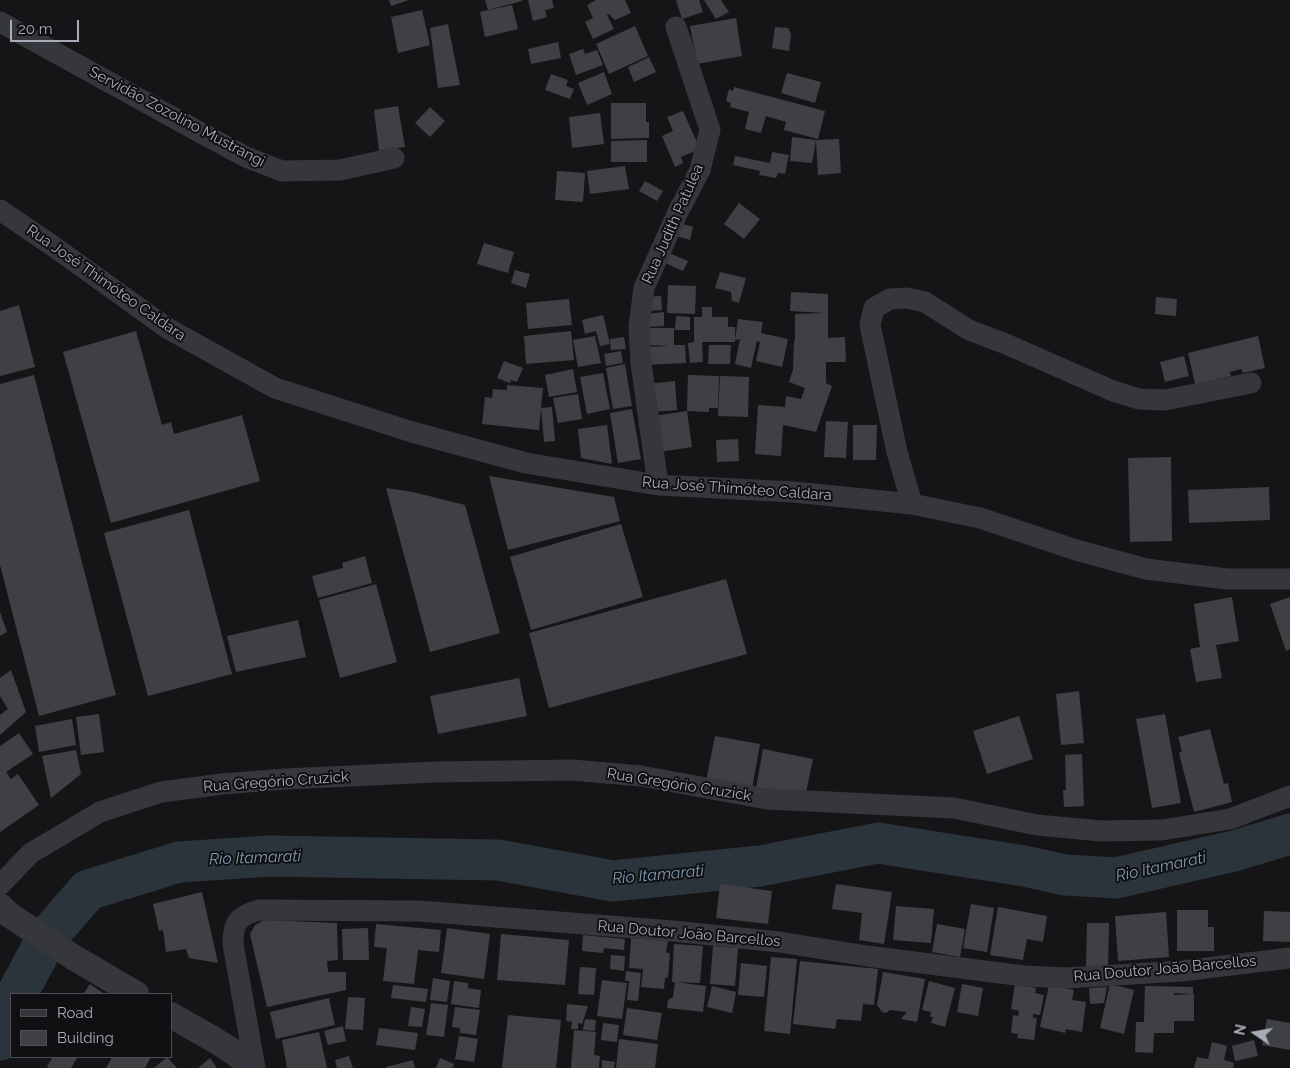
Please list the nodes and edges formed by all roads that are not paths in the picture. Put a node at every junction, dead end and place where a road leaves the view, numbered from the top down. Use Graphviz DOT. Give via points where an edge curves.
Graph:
graph roads {
  1 [pos="0,22"];
  2 [pos="676,27"];
  3 [pos="394,158"];
  4 [pos="0,210"];
  5 [pos="1251,383"];
  6 [pos="658,484"];
  7 [pos="912,504"];
  8 [pos="1290,579"];
  9 [pos="1290,796"];
  10 [pos="0,885"];
  11 [pos="4,910"];
  12 [pos="1290,958"];
  13 [pos="134,993"];
  14 [pos="172,1017"];
  15 [pos="250,1068"];
  16 [pos="255,1068"];
  1 -- 3 [label="street, Servidão Zozolino Mustrangi" via="246,157 282,171 340,170"];
  2 -- 6 [label="street, Rua Judith Patulea" via="710,130 700,170 644,288 639,326 641,363"];
  4 -- 6 [label="street, Rua José Thimóteo Caldara" via="167,328 276,388 412,432 526,462"];
  5 -- 7 [label="street" via="1165,400 1139,399 969,330 925,302 890,299 874,308 870,325 897,452"];
  6 -- 7 [label="street, Rua José Thimóteo Caldara" via="794,492"];
  7 -- 8 [label="street, Rua José Thimóteo Caldara" via="980,518 1146,569 1227,579"];
  9 -- 10 [label="street, Rua Gregório Cruzick" via="1230,819 1162,830 1101,831 1037,825 954,808 767,799 641,776 572,770 285,779 161,792 100,812 31,853"];
  11 -- 13 [label="street" via="73,957"];
  12 -- 16 [label="street, Rua Doutor João Barcellos" via="1124,976 1024,976 779,942 673,931 420,911 259,910 241,917 233,933"];
  14 -- 15 [label="street" via="230,1050"];
}
